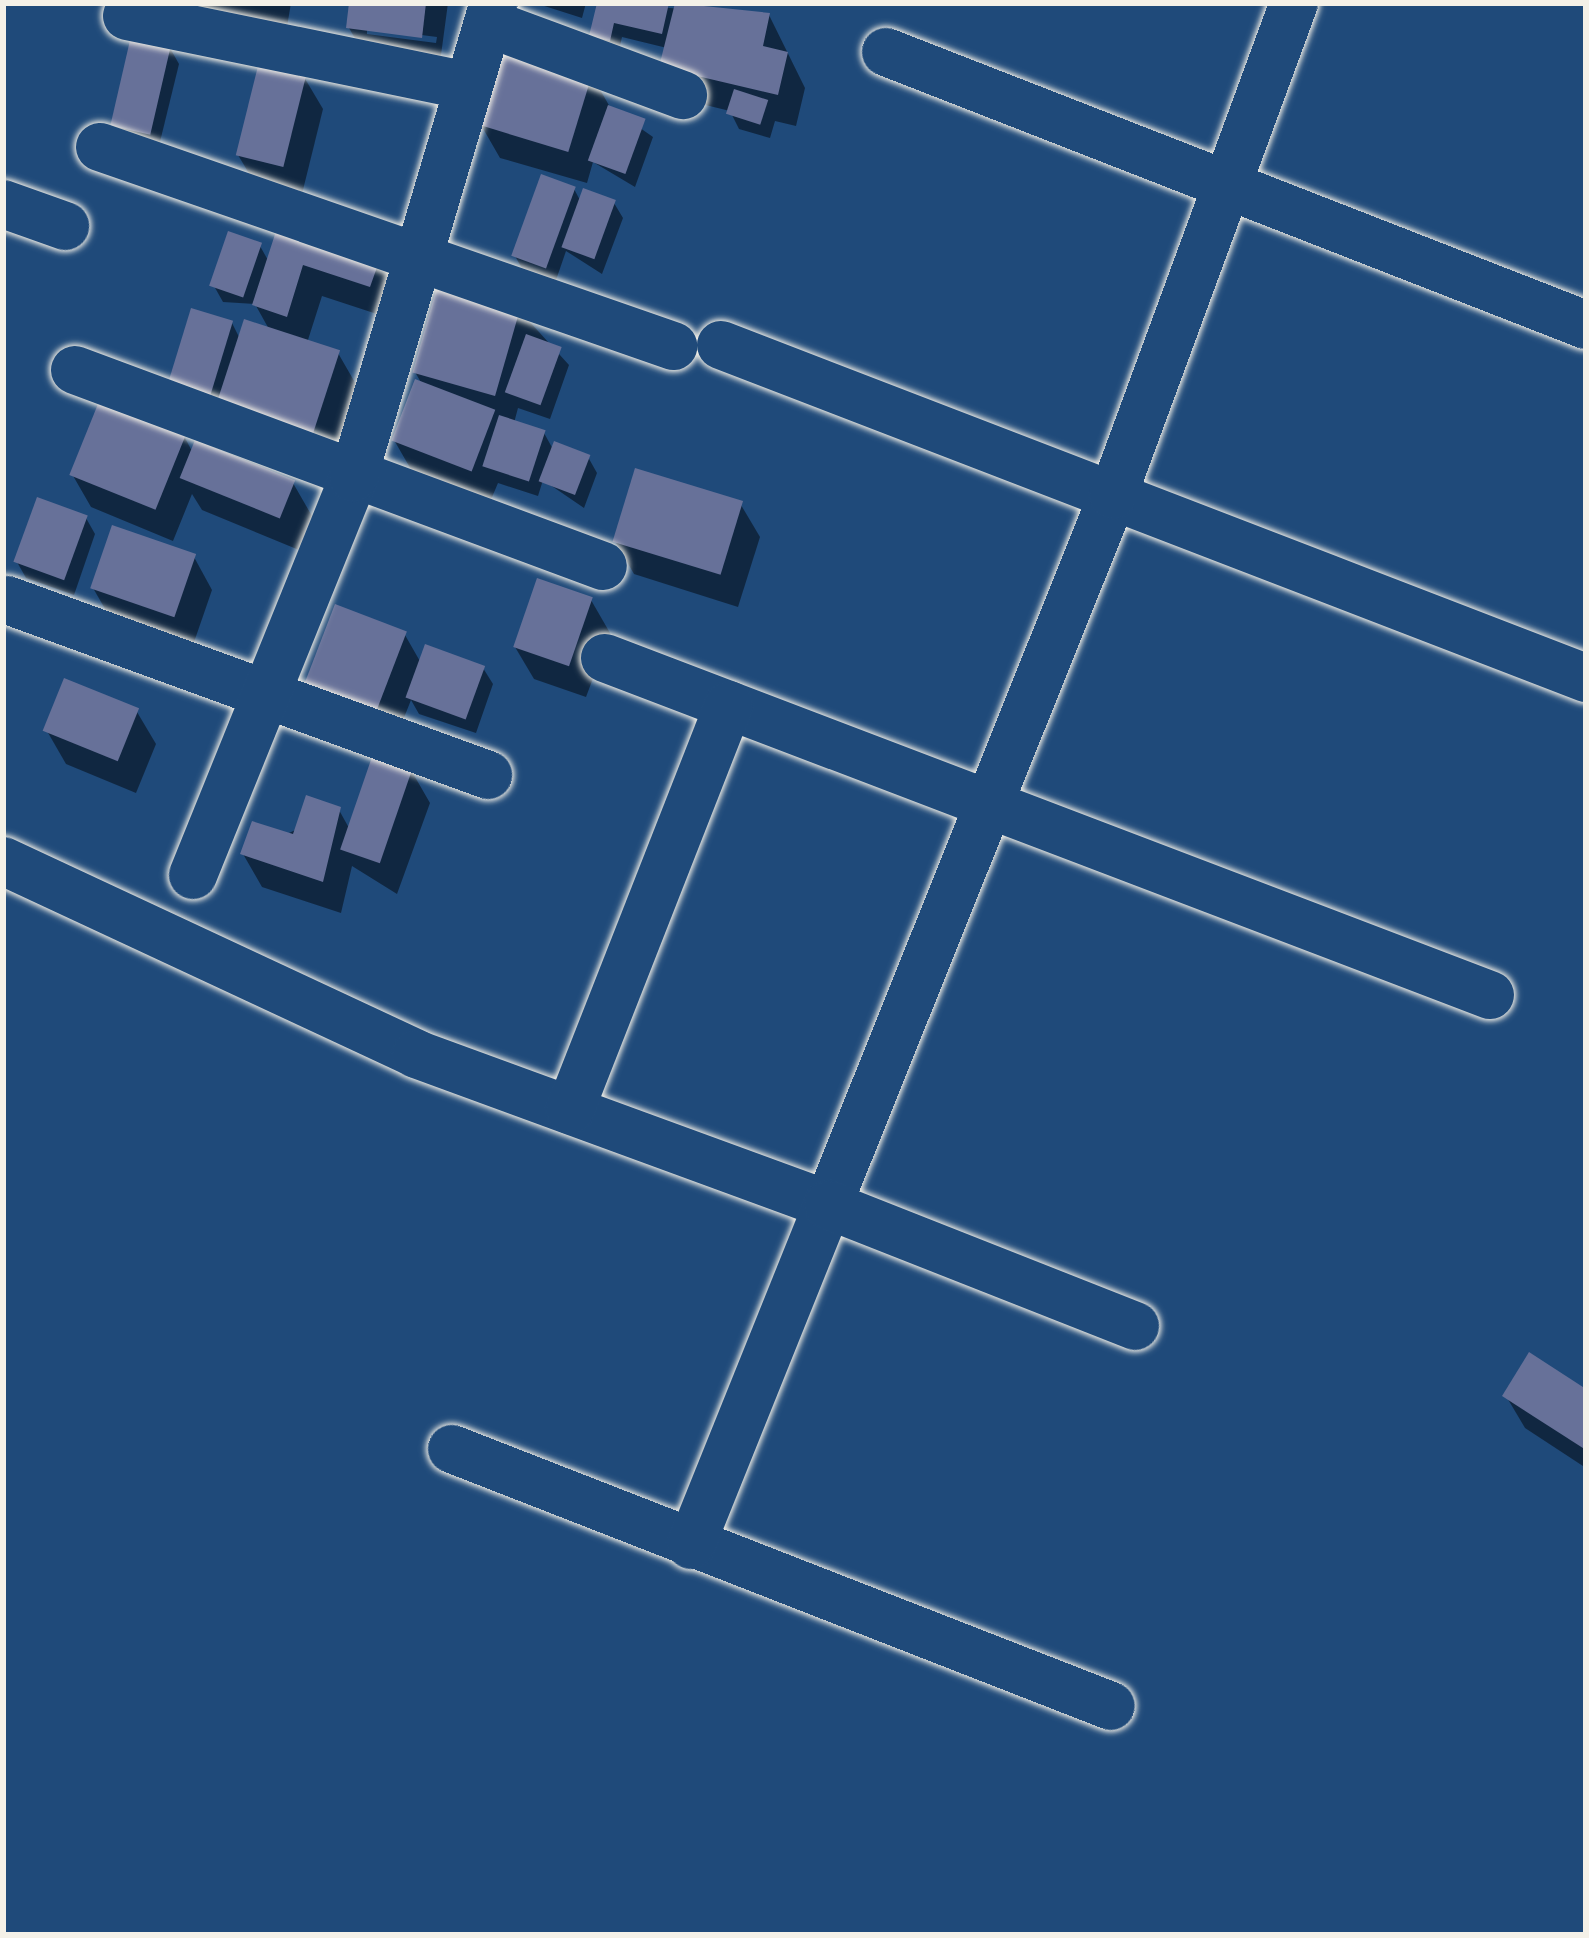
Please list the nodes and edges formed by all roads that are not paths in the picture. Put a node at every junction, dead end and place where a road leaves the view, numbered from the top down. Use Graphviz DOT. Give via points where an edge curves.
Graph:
graph roads {
  1 [pos="1294,3"];
  2 [pos="491,13"];
  3 [pos="127,16"];
  4 [pos="886,52"];
  5 [pos="468,86"];
  6 [pos="683,95"];
  7 [pos="100,147"];
  8 [pos="1222,186"];
  9 [pos="3,204"];
  10 [pos="65,226"];
  11 [pos="417,252"];
  12 [pos="1586,325"];
  13 [pos="722,345"];
  14 [pos="673,346"];
  15 [pos="75,370"];
  16 [pos="353,478"];
  17 [pos="1113,495"];
  18 [pos="603,566"];
  19 [pos="7,600"];
  20 [pos="605,658"];
  21 [pos="1586,678"];
  22 [pos="266,695"];
  23 [pos="729,705"];
  24 [pos="488,775"];
  25 [pos="990,804"];
  26 [pos="3,860"];
  27 [pos="193,874"];
  28 [pos="1490,995"];
  29 [pos="570,1110"];
  30 [pos="828,1205"];
  31 [pos="1135,1326"];
  32 [pos="452,1449"];
  33 [pos="692,1545"];
  34 [pos="1111,1706"];
  1 -- 8 [label="street"];
  2 -- 5 [label="street"];
  2 -- 6 [label="street"];
  3 -- 5 [label="street"];
  4 -- 8 [label="street"];
  5 -- 11 [label="street"];
  7 -- 11 [label="street"];
  8 -- 12 [label="street"];
  8 -- 17 [label="street"];
  9 -- 10 [label="street"];
  11 -- 14 [label="street"];
  11 -- 16 [label="street"];
  13 -- 17 [label="street"];
  15 -- 16 [label="street"];
  16 -- 18 [label="street"];
  16 -- 22 [label="street"];
  17 -- 21 [label="street"];
  17 -- 25 [label="street"];
  19 -- 22 [label="street"];
  20 -- 23 [label="street"];
  22 -- 24 [label="street"];
  22 -- 27 [label="street"];
  23 -- 25 [label="street"];
  23 -- 29 [label="street"];
  25 -- 28 [label="street"];
  25 -- 30 [label="street"];
  26 -- 29 [label="street" via="328,1016"];
  29 -- 30 [label="street"];
  30 -- 31 [label="street"];
  30 -- 33 [label="street"];
  32 -- 33 [label="street"];
  33 -- 34 [label="street"];
}
